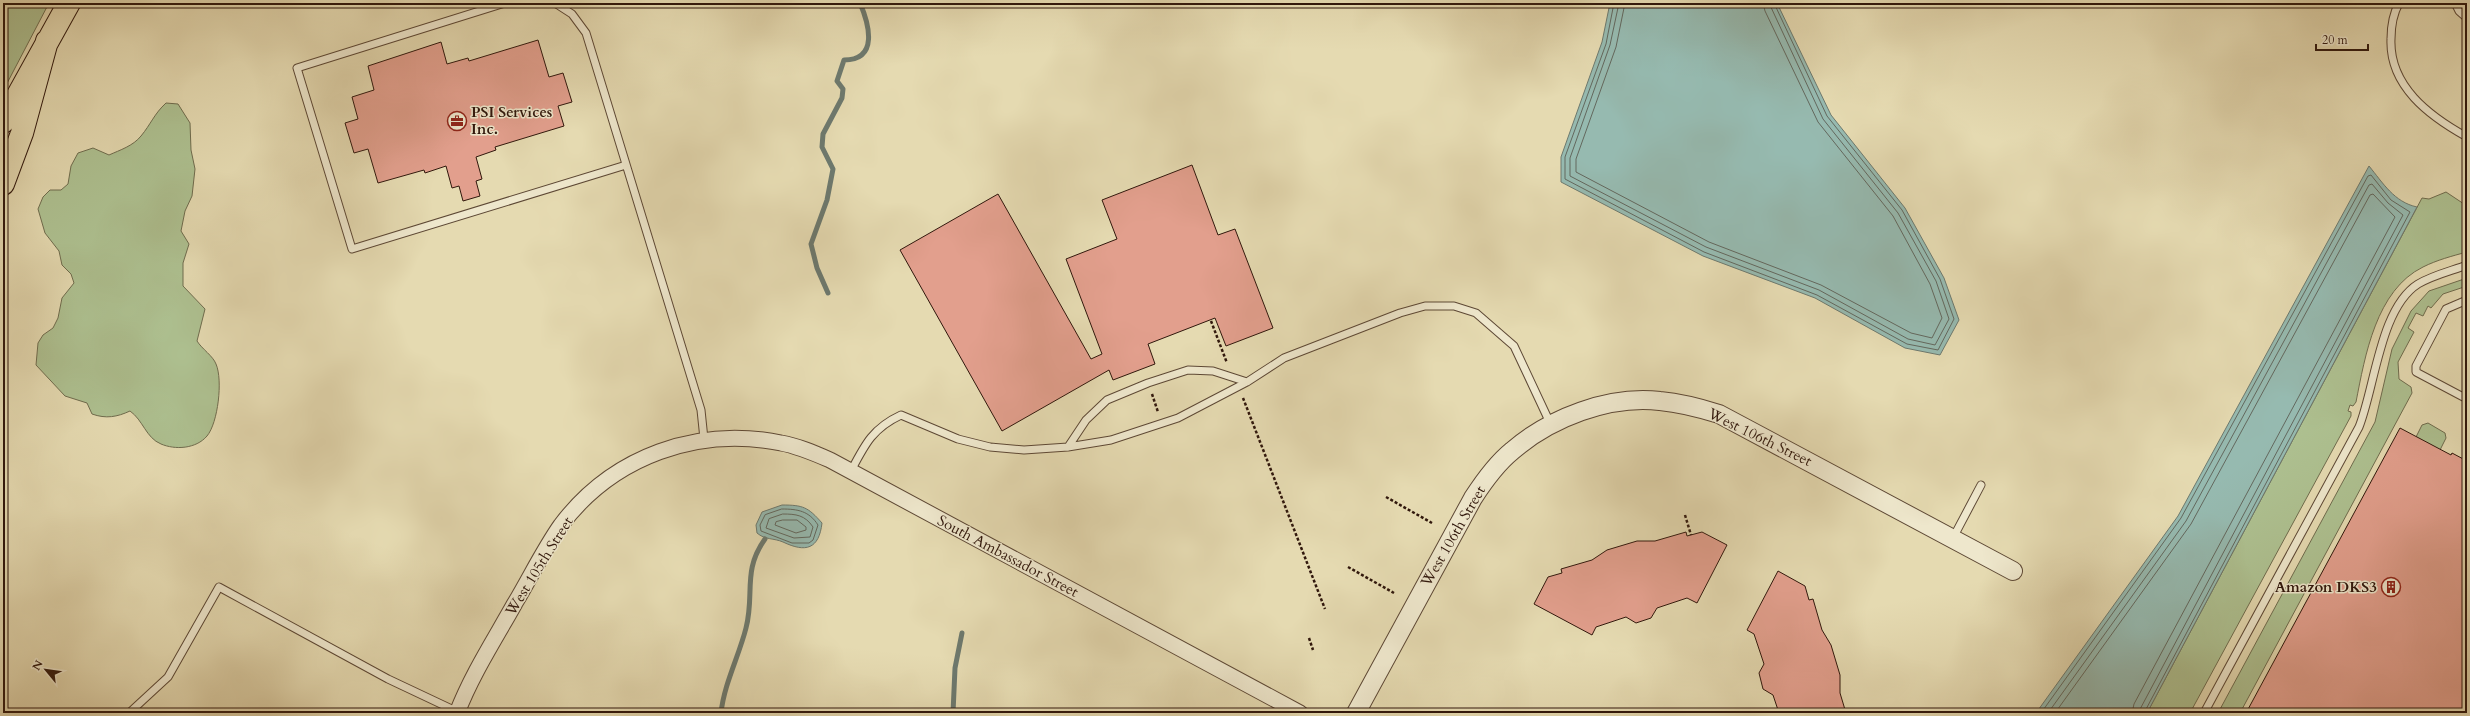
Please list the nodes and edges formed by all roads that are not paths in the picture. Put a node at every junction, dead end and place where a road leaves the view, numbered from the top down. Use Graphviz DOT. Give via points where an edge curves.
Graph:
graph roads {
  1 [pos="69,3"];
  2 [pos="505,3"];
  3 [pos="555,3"];
  4 [pos="2399,3"];
  5 [pos="2455,3"];
  6 [pos="2467,18"];
  7 [pos="48,41"];
  8 [pos="3,122"];
  9 [pos="2467,137"];
  10 [pos="626,165"];
  11 [pos="3,184"];
  12 [pos="2467,265"];
  13 [pos="2467,300"];
  14 [pos="1247,382"];
  15 [pos="2467,399"];
  16 [pos="1552,425"];
  17 [pos="704,439"];
  18 [pos="1068,447"];
  19 [pos="851,471"];
  20 [pos="1981,485"];
  21 [pos="1953,538"];
  22 [pos="2014,571"];
  23 [pos="457,712"];
  24 [pos="129,713"];
  25 [pos="1300,713"];
  26 [pos="1356,713"];
  27 [pos="2204,713"];
  1 -- 7 [label="highway"];
  2 -- 10 [label="lane" via="297,68 352,249"];
  3 -- 10 [label="lane" via="572,14 586,34"];
  4 -- 9 [label="lane" via="2391,29 2390,46 2398,76 2417,102"];
  5 -- 6 [label="lane"];
  7 -- 8 [label="highway"];
  7 -- 11 [label="highway" via="22,133"];
  10 -- 17 [label="lane" via="701,410"];
  12 -- 27 [label="lane" via="2417,285 2396,312 2380,346 2371,390 2359,427"];
  13 -- 15 [label="lane" via="2446,308 2416,366 2416,372"];
  14 -- 16 [label="lane" via="1284,358 1400,313 1425,306 1454,306 1476,313 1514,346"];
  14 -- 18 [label="lane" via="1178,418 1111,440"];
  14 -- 18 [label="lane" via="1213,371 1188,370 1148,383 1107,400 1086,420"];
  16 -- 21 [label="street, West 106th Street" via="1568,416 1625,402 1658,400 1686,404 1720,414 1751,429"];
  16 -- 26 [label="street, West 106th Street" via="1511,452 1491,473 1473,498"];
  17 -- 19 [label="street, South Ambassador Street" via="753,438 782,443 830,460"];
  17 -- 23 [label="street, West 105th Street" via="653,452 617,472 582,501 551,541 476,672"];
  18 -- 19 [label="lane" via="1024,450 990,447 958,439 902,415 884,423 867,440"];
  19 -- 25 [label="street, South Ambassador Street"];
  20 -- 21 [label="lane"];
  21 -- 22 [label="street, West 106th Street"];
  23 -- 24 [label="lane" via="388,679 219,587 168,677"];
}
